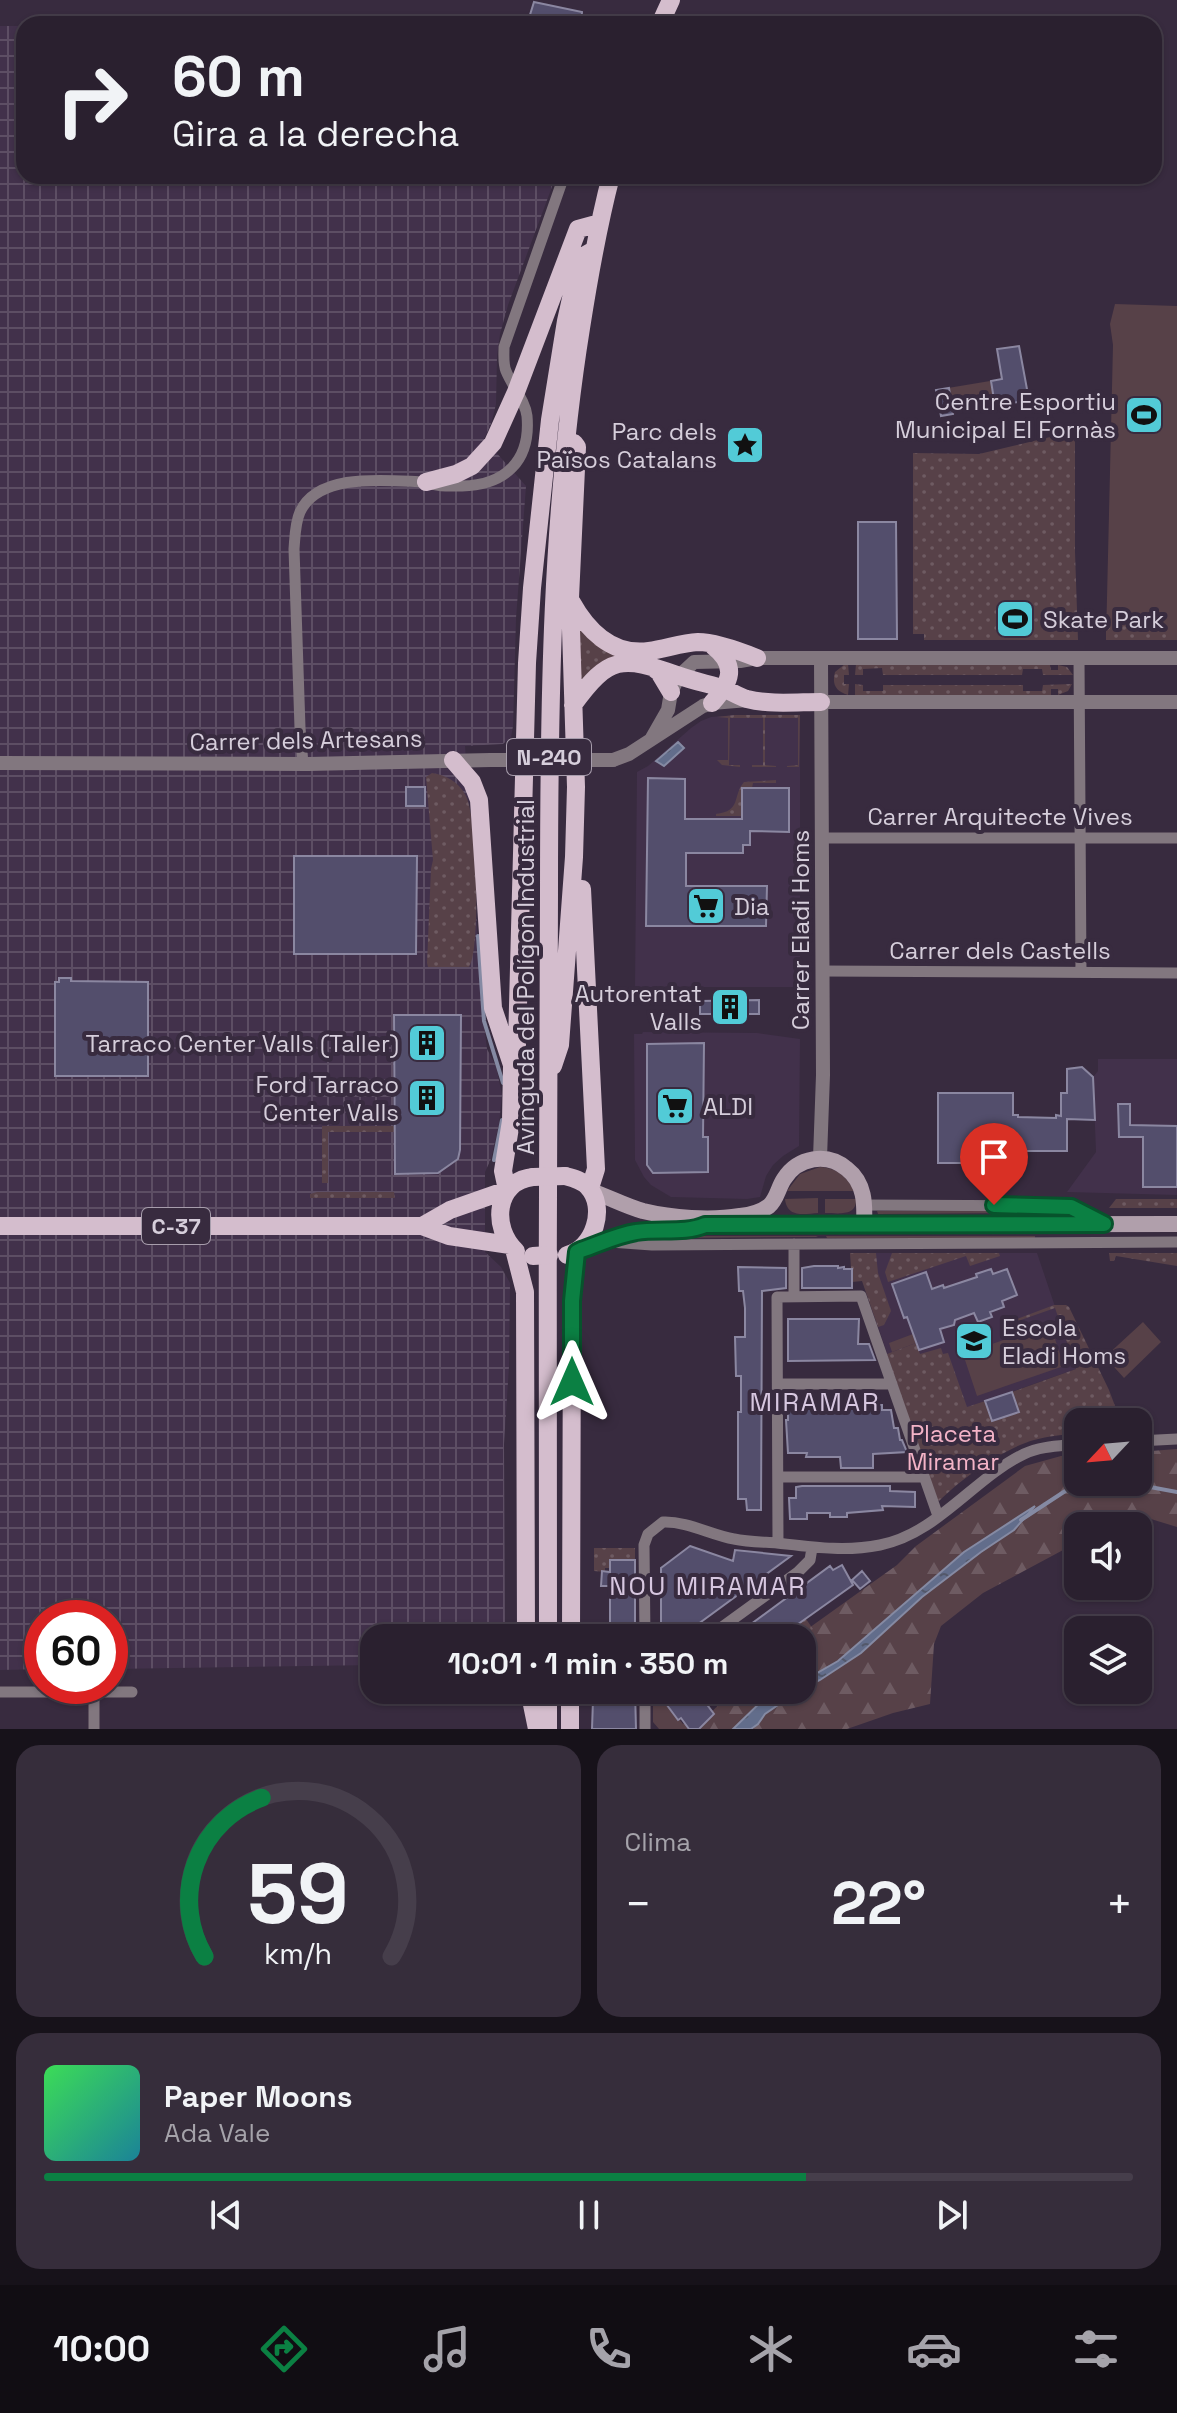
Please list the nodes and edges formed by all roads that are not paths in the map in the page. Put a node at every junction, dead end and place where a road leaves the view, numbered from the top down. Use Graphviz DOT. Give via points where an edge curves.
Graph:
graph roads {
  1 [pos="561,184"];
  2 [pos="609,184"];
  3 [pos="600,223"];
  4 [pos="594,250"];
  5 [pos="516,392"];
  6 [pos="566,436"];
  7 [pos="426,482"];
  8 [pos="570,598"];
  9 [pos="712,645"];
  10 [pos="757,658"];
  11 [pos="821,658"];
  12 [pos="1079,658"];
  13 [pos="1177,658"];
  14 [pos="727,661"];
  15 [pos="675,684"];
  16 [pos="718,696"];
  17 [pos="821,702"];
  18 [pos="1080,702"];
  19 [pos="1177,702"];
  20 [pos="573,705"];
  21 [pos="652,738"];
  22 [pos="453,760"];
  23 [pos="0,763"];
  24 [pos="303,764"];
  25 [pos="822,838"];
  26 [pos="1177,838"];
  27 [pos="1081,839"];
  28 [pos="574,857"];
  29 [pos="822,971"];
  30 [pos="1081,972"];
  31 [pos="1177,973"];
  32 [pos="512,1067"];
  33 [pos="548,1080"];
  34 [pos="820,1158"];
  35 [pos="507,1190"];
  36 [pos="590,1190"];
  37 [pos="865,1205"];
  38 [pos="701,1221"];
  39 [pos="1104,1224"];
  40 [pos="1177,1224"];
  41 [pos="864,1225"];
  42 [pos="0,1226"];
  43 [pos="422,1226"];
  44 [pos="604,1242"];
  45 [pos="1177,1242"];
  46 [pos="794,1244"];
  47 [pos="512,1247"];
  48 [pos="574,1252"];
  49 [pos="794,1297"];
  50 [pos="778,1384"];
  51 [pos="892,1384"];
  52 [pos="1177,1439"];
  53 [pos="1152,1440"];
  54 [pos="1064,1446"];
  55 [pos="778,1477"];
  56 [pos="924,1477"];
  57 [pos="938,1516"];
  58 [pos="778,1543"];
  59 [pos="812,1548"];
  60 [pos="526,1624"];
  61 [pos="548,1624"];
  62 [pos="571,1624"];
  63 [pos="645,1624"];
  64 [pos="726,1624"];
  65 [pos="0,1692"];
  66 [pos="24,1692"];
  67 [pos="128,1692"];
  68 [pos="132,1692"];
  69 [pos="94,1704"];
  70 [pos="532,1704"];
  71 [pos="548,1704"];
  72 [pos="570,1704"];
  73 [pos="645,1704"];
  74 [pos="94,1729"];
  75 [pos="537,1729"];
  76 [pos="548,1729"];
  77 [pos="570,1729"];
  78 [pos="645,1729"];
  1 -- 5 [label="street" via="504,347 505,368"];
  2 -- 3 [label="main road, Avinguda del Polígon Industrial / N-240"];
  3 -- 4 [label="main road, Avinguda del Polígon Industrial / N-240"];
  3 -- 5 [label="main road" via="578,229"];
  4 -- 6 [label="main road, Avinguda del Polígon Industrial / N-240"];
  4 -- 32 [label="main road" via="580,258 566,321 532,588 517,1044"];
  5 -- 7 [label="main road" via="482,457 456,474"];
  5 -- 7 [label="street" via="527,412 527,431 522,456 509,472 483,485"];
  6 -- 8 [label="main road" via="577,447"];
  6 -- 33 [label="main road, Avinguda del Polígon Industrial / N-240" via="553,611"];
  7 -- 24 [label="street" via="337,484 316,494 300,512 294,549"];
  8 -- 9 [label="main road" via="604,642 644,652 701,642"];
  8 -- 20 [label="main road"];
  9 -- 10 [label="main road"];
  9 -- 14 [label="main road"];
  10 -- 11 [label="street"];
  10 -- 14 [label="street"];
  11 -- 12 [label="street"];
  11 -- 17 [label="street, Carrer Eladi Homs"];
  12 -- 13 [label="street"];
  12 -- 18 [label="street"];
  14 -- 15 [label="street" via="694,662"];
  14 -- 16 [label="main road" via="729,676"];
  15 -- 16 [label="main road"];
  15 -- 20 [label="main road" via="649,665 627,662 600,673"];
  15 -- 21 [label="street"];
  16 -- 17 [label="main road"];
  16 -- 21 [label="street"];
  17 -- 18 [label="street"];
  17 -- 25 [label="street, Carrer Eladi Homs"];
  18 -- 19 [label="street"];
  18 -- 27 [label="street"];
  20 -- 28 [label="main road"];
  21 -- 22 [label="street, Carrer dels Artesans, bridge" via="613,760"];
  22 -- 24 [label="street, Carrer dels Artesans"];
  22 -- 32 [label="main road" via="479,800 493,1008"];
  23 -- 24 [label="street, Carrer dels Artesans"];
  25 -- 27 [label="street, Carrer Arquitecte Vives"];
  25 -- 29 [label="street, Carrer Eladi Homs"];
  26 -- 27 [label="street, Carrer Arquitecte Vives"];
  27 -- 30 [label="street"];
  28 -- 33 [label="main road" via="560,1045"];
  28 -- 36 [label="main road" via="581,866 596,1169"];
  29 -- 30 [label="street, Carrer dels Castells"];
  29 -- 34 [label="street, Carrer Eladi Homs"];
  30 -- 31 [label="street, Carrer dels Castells"];
  32 -- 35 [label="main road" via="503,1171"];
  33 -- 61 [label="main road, Avinguda del Polígon Industrial / N-240"];
  34 -- 37 [label="main road" via="853,1173"];
  34 -- 38 [label="main road" via="793,1169 762,1210"];
  35 -- 36 [label="main road, C-37, bridge" via="517,1180 565,1176"];
  35 -- 43 [label="main road, C-37"];
  35 -- 47 [label="main road" via="500,1217"];
  36 -- 38 [label="main road" via="644,1211"];
  36 -- 48 [label="main road" via="596,1218 591,1235"];
  37 -- 39 [label="street" via="1060,1206"];
  37 -- 41 [label="main road"];
  38 -- 41 [label="main road"];
  38 -- 44 [label="main road" via="695,1229 631,1232"];
  39 -- 40 [label="main road"];
  39 -- 41 [label="main road"];
  42 -- 43 [label="main road, C-37"];
  43 -- 47 [label="main road, C-37"];
  44 -- 46 [label="street"];
  44 -- 48 [label="main road"];
  45 -- 46 [label="street"];
  46 -- 49 [label="street"];
  47 -- 48 [label="main road, C-37, bridge" via="533,1256"];
  47 -- 60 [label="main road" via="525,1292"];
  48 -- 62 [label="main road"];
  49 -- 50 [label="street" via="777,1297"];
  49 -- 51 [label="street" via="861,1296"];
  50 -- 51 [label="street"];
  50 -- 55 [label="street"];
  51 -- 56 [label="street"];
  52 -- 53 [label="street"];
  54 -- 57 [label="street" via="1025,1453"];
  55 -- 56 [label="street"];
  55 -- 58 [label="street"];
  56 -- 57 [label="street"];
  57 -- 59 [label="street" via="911,1535 881,1545"];
  58 -- 59 [label="street"];
  58 -- 63 [label="street" via="663,1522 644,1545"];
  59 -- 64 [label="street" via="810,1560 797,1573"];
  65 -- 66 [label="street"];
  67 -- 68 [label="street"];
  69 -- 74 [label="street"];
  70 -- 75 [label="main road"];
  71 -- 76 [label="main road"];
  72 -- 77 [label="main road"];
  73 -- 78 [label="street"];
}
